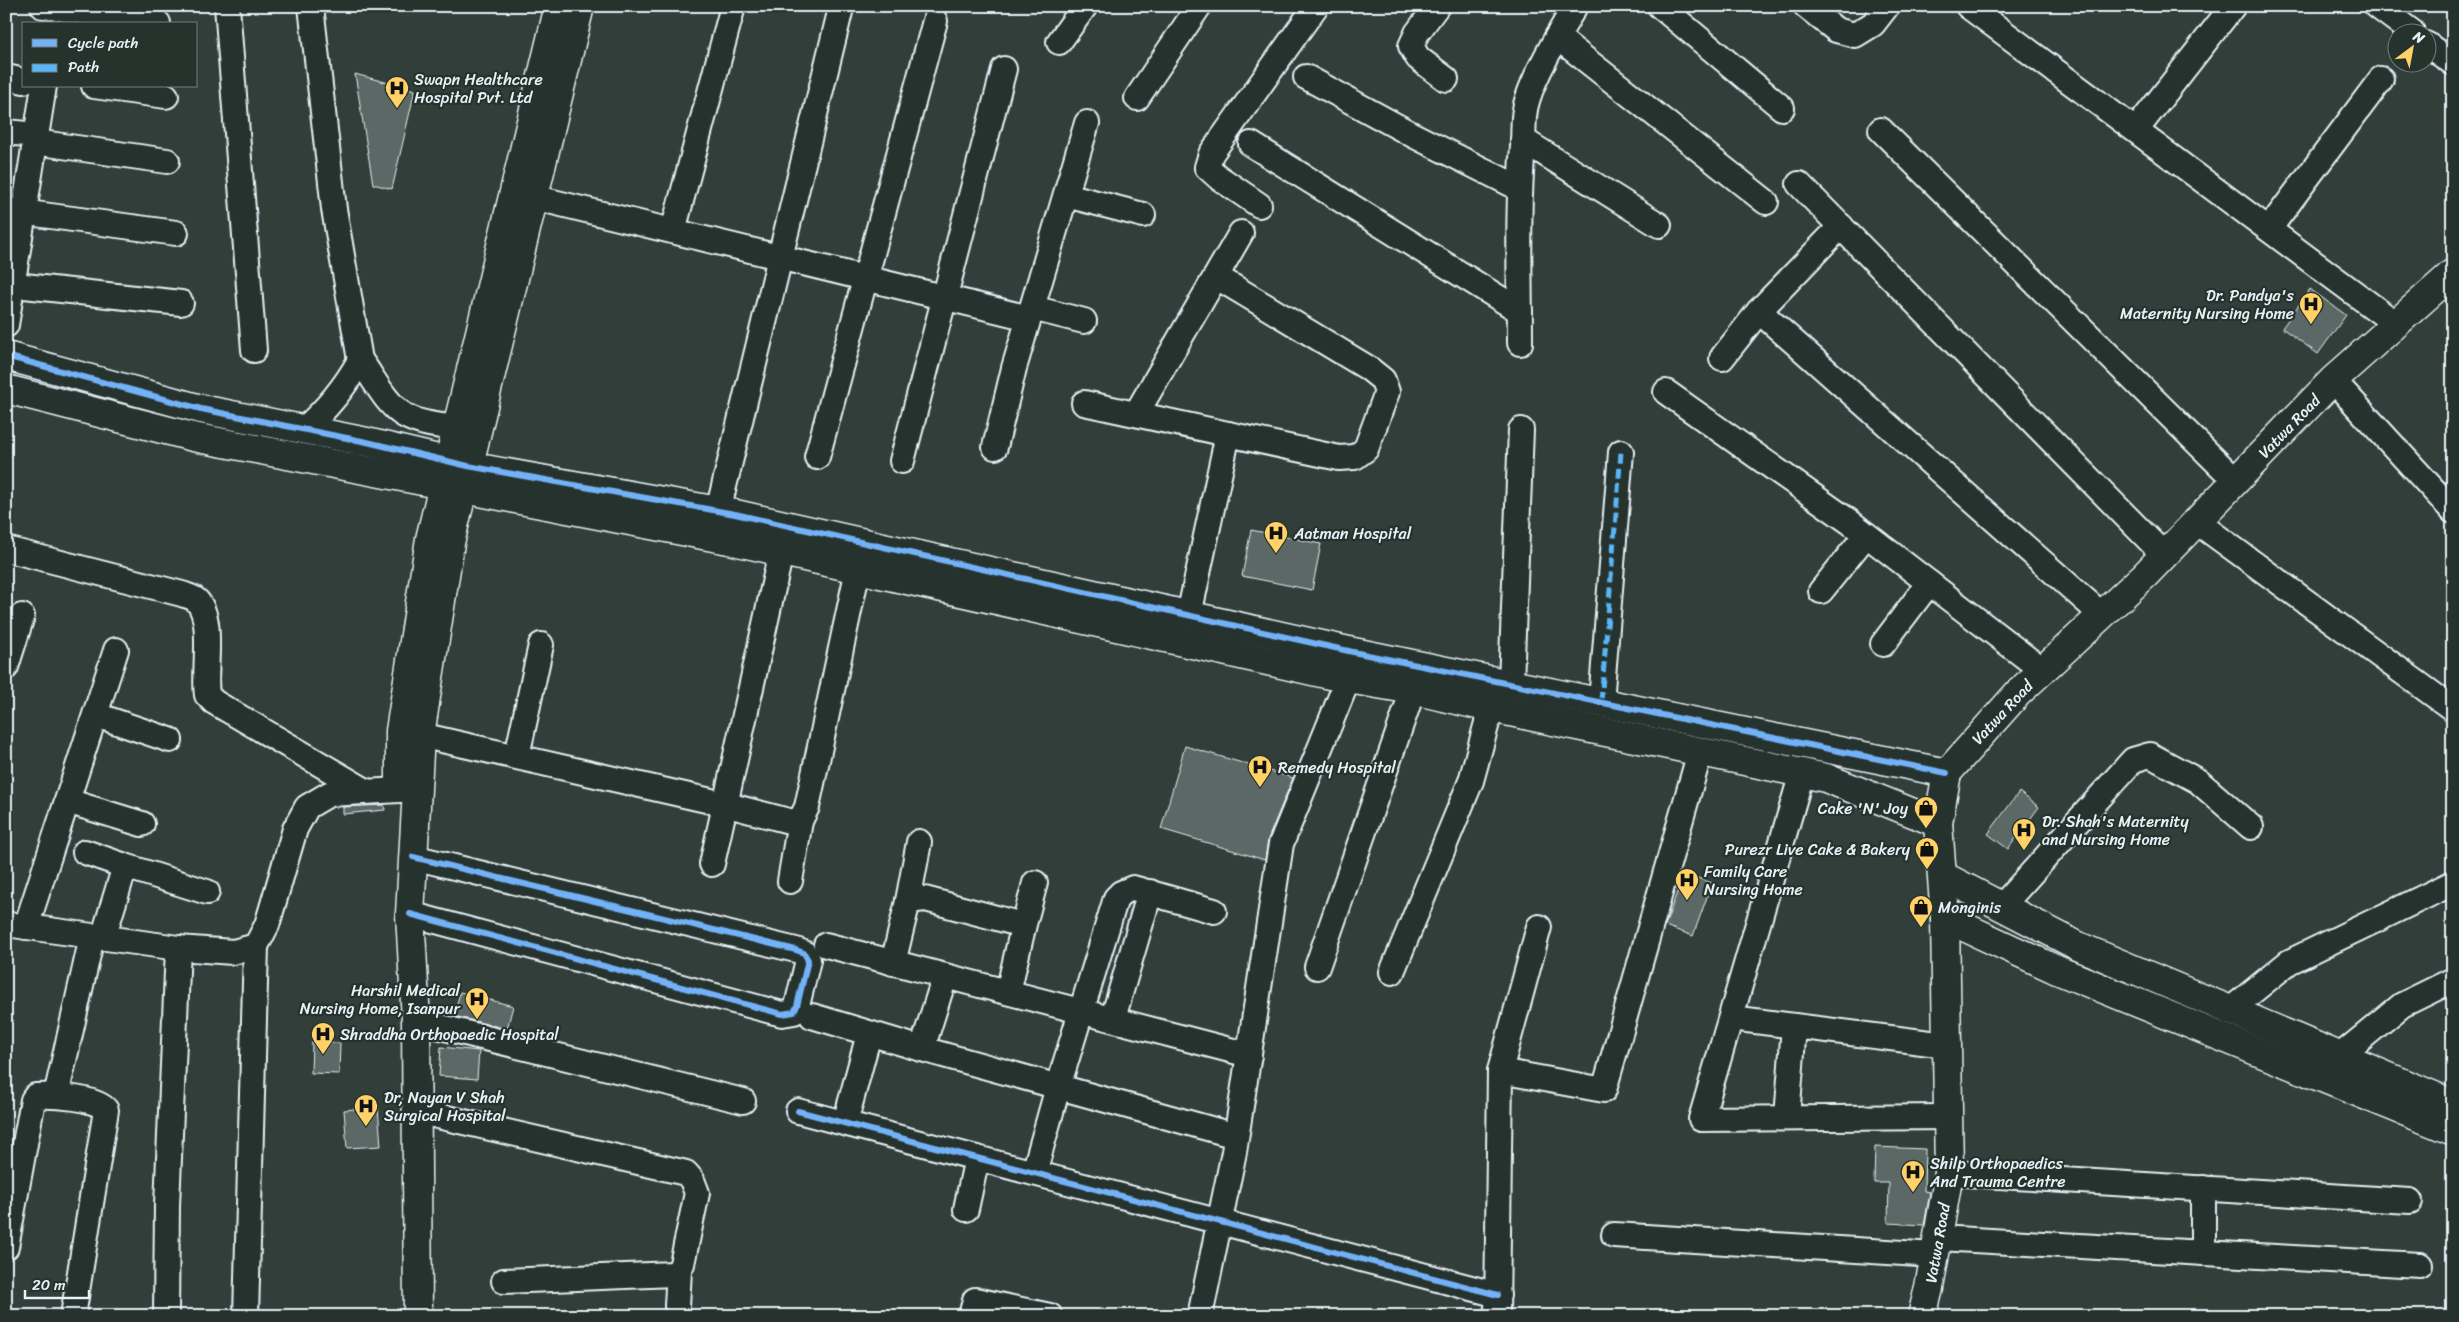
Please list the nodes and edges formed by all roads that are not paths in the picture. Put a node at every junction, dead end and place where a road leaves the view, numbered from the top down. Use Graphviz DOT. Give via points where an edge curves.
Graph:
graph roads {
  1 [pos="227,6"];
  2 [pos="310,6"];
  3 [pos="559,6"];
  4 [pos="580,6"];
  5 [pos="733,6"];
  6 [pos="1085,6"];
  7 [pos="1199,6"];
  8 [pos="1316,6"];
  9 [pos="1437,6"];
  10 [pos="1575,6"];
  11 [pos="1660,6"];
  12 [pos="1806,6"];
  13 [pos="1887,6"];
  14 [pos="1968,6"];
  15 [pos="2233,6"];
  16 [pos="2377,6"];
  17 [pos="841,8"];
  18 [pos="49,13"];
  19 [pos="935,21"];
  20 [pos="147,22"];
  21 [pos="2399,22"];
  22 [pos="1557,37"];
  23 [pos="1060,42"];
  24 [pos="2436,51"];
  25 [pos="2453,63"];
  26 [pos="1004,68"];
  27 [pos="6,77"];
  28 [pos="1306,77"];
  29 [pos="1446,79"];
  30 [pos="2381,79"];
  31 [pos="22,81"];
  32 [pos="44,88"];
  33 [pos="108,88"];
  34 [pos="166,96"];
  35 [pos="1137,98"];
  36 [pos="1782,108"];
  37 [pos="1087,123"];
  38 [pos="1881,130"];
  39 [pos="2136,130"];
  40 [pos="6,132"];
  41 [pos="36,139"];
  42 [pos="1523,140"];
  43 [pos="1251,144"];
  44 [pos="167,161"];
  45 [pos="1799,184"];
  46 [pos="1519,188"];
  47 [pos="523,194"];
  48 [pos="1066,195"];
  49 [pos="1766,202"];
  50 [pos="1259,205"];
  51 [pos="15,212"];
  52 [pos="1143,215"];
  53 [pos="1659,225"];
  54 [pos="1841,226"];
  55 [pos="2269,229"];
  56 [pos="673,231"];
  57 [pos="176,233"];
  58 [pos="1241,233"];
  59 [pos="780,257"];
  60 [pos="2453,273"];
  61 [pos="1218,277"];
  62 [pos="866,278"];
  63 [pos="9,284"];
  64 [pos="944,297"];
  65 [pos="181,304"];
  66 [pos="1520,311"];
  67 [pos="1759,311"];
  68 [pos="1030,313"];
  69 [pos="1084,321"];
  70 [pos="2396,324"];
  71 [pos="6,325"];
  72 [pos="1520,343"];
  73 [pos="254,350"];
  74 [pos="6,356"];
  75 [pos="1722,358"];
  76 [pos="360,360"];
  77 [pos="2334,380"];
  78 [pos="6,389"];
  79 [pos="1666,392"];
  80 [pos="1084,403"];
  81 [pos="1136,414"];
  82 [pos="457,428"];
  83 [pos="304,429"];
  84 [pos="1521,430"];
  85 [pos="1228,434"];
  86 [pos="995,447"];
  87 [pos="1621,452"];
  88 [pos="817,457"];
  89 [pos="902,461"];
  90 [pos="456,476"];
  91 [pos="2236,481"];
  92 [pos="718,511"];
  93 [pos="2453,512"];
  94 [pos="2197,522"];
  95 [pos="1866,535"];
  96 [pos="6,549"];
  97 [pos="780,552"];
  98 [pos="2164,555"];
  99 [pos="858,569"];
  100 [pos="1929,583"];
  101 [pos="1821,591"];
  102 [pos="2102,614"];
  103 [pos="1189,615"];
  104 [pos="22,616"];
  105 [pos="1883,644"];
  106 [pos="541,645"];
  107 [pos="116,650"];
  108 [pos="1353,652"];
  109 [pos="6,667"];
  110 [pos="2042,670"];
  111 [pos="1348,679"];
  112 [pos="1511,683"];
  113 [pos="1413,690"];
  114 [pos="1601,702"];
  115 [pos="1491,708"];
  116 [pos="2453,709"];
  117 [pos="96,715"];
  118 [pos="420,735"];
  119 [pos="170,740"];
  120 [pos="1700,752"];
  121 [pos="517,756"];
  122 [pos="1802,773"];
  123 [pos="1947,773"];
  124 [pos="408,789"];
  125 [pos="366,791"];
  126 [pos="67,801"];
  127 [pos="724,804"];
  128 [pos="800,821"];
  129 [pos="1938,823"];
  130 [pos="142,824"];
  131 [pos="2251,827"];
  132 [pos="919,842"];
  133 [pos="85,852"];
  134 [pos="413,857"];
  135 [pos="712,864"];
  136 [pos="125,866"];
  137 [pos="1943,876"];
  138 [pos="790,881"];
  139 [pos="1035,883"];
  140 [pos="2453,884"];
  141 [pos="207,892"];
  142 [pos="1150,892"];
  143 [pos="908,901"];
  144 [pos="2002,906"];
  145 [pos="1214,911"];
  146 [pos="410,914"];
  147 [pos="1945,918"];
  148 [pos="16,926"];
  149 [pos="1540,927"];
  150 [pos="1023,928"];
  151 [pos="98,938"];
  152 [pos="256,946"];
  153 [pos="826,946"];
  154 [pos="178,948"];
  155 [pos="893,963"];
  156 [pos="1316,967"];
  157 [pos="1392,972"];
  158 [pos="945,976"];
  159 [pos="2453,980"];
  160 [pos="1008,992"];
  161 [pos="1081,1010"];
  162 [pos="2230,1010"];
  163 [pos="812,1016"];
  164 [pos="1113,1018"];
  165 [pos="1730,1018"];
  166 [pos="416,1021"];
  167 [pos="1794,1026"];
  168 [pos="869,1034"];
  169 [pos="1946,1045"];
  170 [pos="922,1049"];
  171 [pos="1249,1055"];
  172 [pos="2340,1056"];
  173 [pos="1500,1071"];
  174 [pos="1058,1087"];
  175 [pos="54,1094"];
  176 [pos="743,1101"];
  177 [pos="2453,1104"];
  178 [pos="416,1111"];
  179 [pos="798,1111"];
  180 [pos="1947,1117"];
  181 [pos="1787,1118"];
  182 [pos="845,1123"];
  183 [pos="2453,1131"];
  184 [pos="1236,1136"];
  185 [pos="977,1158"];
  186 [pos="1034,1173"];
  187 [pos="1949,1173"];
  188 [pos="2203,1188"];
  189 [pos="2410,1201"];
  190 [pos="966,1208"];
  191 [pos="1220,1220"];
  192 [pos="1614,1235"];
  193 [pos="1937,1246"];
  194 [pos="6,1247"];
  195 [pos="2203,1253"];
  196 [pos="2420,1265"];
  197 [pos="679,1270"];
  198 [pos="504,1281"];
  199 [pos="1498,1305"];
  200 [pos="677,1306"];
  201 [pos="73,1316"];
  202 [pos="166,1316"];
  203 [pos="246,1316"];
  204 [pos="407,1316"];
  205 [pos="418,1316"];
  206 [pos="971,1316"];
  207 [pos="1050,1316"];
  208 [pos="1200,1316"];
  209 [pos="1922,1316"];
  1 -- 73 [label="street"];
  2 -- 76 [label="street" via="334,209"];
  3 -- 47 [label="street"];
  4 -- 47 [label="street"];
  5 -- 56 [label="street"];
  6 -- 23 [label="street"];
  7 -- 35 [label="street"];
  8 -- 50 [label="street" via="1211,154 1208,167 1212,172"];
  9 -- 29 [label="street" via="1411,46 1418,58"];
  10 -- 22 [label="street"];
  11 -- 36 [label="street"];
  12 -- 13 [label="street" via="1836,30 1854,35 1873,24"];
  14 -- 39 [label="street"];
  15 -- 39 [label="street"];
  16 -- 21 [label="street"];
  17 -- 59 [label="street"];
  18 -- 20 [label="street"];
  19 -- 62 [label="street"];
  22 -- 42 [label="street" via="1527,99 1522,122"];
  22 -- 49 [label="street"];
  24 -- 25 [label="street"];
  26 -- 64 [label="street"];
  27 -- 31 [label="street"];
  28 -- 46 [label="street"];
  30 -- 55 [label="street"];
  32 -- 41 [label="street"];
  33 -- 34 [label="street"];
  37 -- 48 [label="street"];
  38 -- 91 [label="street"];
  39 -- 55 [label="street"];
  40 -- 41 [label="street"];
  41 -- 44 [label="street"];
  41 -- 51 [label="street"];
  42 -- 46 [label="street"];
  42 -- 53 [label="street"];
  43 -- 66 [label="street"];
  45 -- 54 [label="street"];
  46 -- 66 [label="street"];
  47 -- 56 [label="street"];
  47 -- 82 [label="street"];
  47 -- 90 [label="street"];
  48 -- 52 [label="street"];
  48 -- 68 [label="street"];
  51 -- 57 [label="street"];
  51 -- 63 [label="street"];
  54 -- 67 [label="street"];
  54 -- 98 [label="street"];
  55 -- 70 [label="street"];
  56 -- 59 [label="street"];
  58 -- 61 [label="street"];
  59 -- 62 [label="street"];
  59 -- 92 [label="street"];
  60 -- 70 [label="street, Vatwa Road"];
  61 -- 81 [label="street"];
  61 -- 85 [label="street" via="1368,368 1383,380 1387,392 1366,449 1355,457 1339,458"];
  62 -- 64 [label="street"];
  62 -- 88 [label="street"];
  63 -- 65 [label="street"];
  63 -- 71 [label="street"];
  64 -- 68 [label="street"];
  64 -- 89 [label="street"];
  66 -- 72 [label="street"];
  67 -- 75 [label="street"];
  67 -- 102 [label="street"];
  68 -- 69 [label="street"];
  68 -- 86 [label="street"];
  70 -- 77 [label="street, Vatwa Road"];
  74 -- 83 [label="street" via="202,409"];
  76 -- 82 [label="street" via="404,415"];
  76 -- 83 [label="street" via="337,396"];
  77 -- 91 [label="street, Vatwa Road"];
  77 -- 93 [label="street"];
  78 -- 90 [label="street" via="193,437"];
  79 -- 95 [label="street"];
  80 -- 81 [label="street"];
  81 -- 85 [label="street"];
  82 -- 90 [label="street"];
  83 -- 90 [label="street"];
  84 -- 112 [label="street"];
  85 -- 103 [label="street"];
  87 -- 114 [label="street"];
  90 -- 92 [label="street"];
  90 -- 97 [label="street"];
  90 -- 118 [label="street" via="450,543"];
  90 -- 124 [label="street" via="430,539 400,732"];
  91 -- 94 [label="street, Vatwa Road"];
  92 -- 103 [label="street"];
  94 -- 98 [label="street, Vatwa Road"];
  94 -- 116 [label="street"];
  95 -- 100 [label="street"];
  95 -- 101 [label="street"];
  96 -- 125 [label="street" via="196,600 206,622 207,696"];
  97 -- 99 [label="street"];
  97 -- 127 [label="street"];
  98 -- 102 [label="street, Vatwa Road"];
  99 -- 111 [label="street"];
  99 -- 128 [label="street" via="807,807"];
  100 -- 105 [label="street"];
  100 -- 110 [label="street"];
  102 -- 110 [label="street, Vatwa Road"];
  103 -- 108 [label="street"];
  104 -- 109 [label="street"];
  106 -- 121 [label="street"];
  107 -- 117 [label="street"];
  108 -- 111 [label="street"];
  108 -- 112 [label="street"];
  110 -- 123 [label="street, Vatwa Road" via="2018,692"];
  111 -- 113 [label="street"];
  111 -- 171 [label="street" via="1281,844"];
  112 -- 114 [label="street"];
  113 -- 115 [label="street"];
  113 -- 156 [label="street"];
  114 -- 123 [label="street"];
  115 -- 120 [label="street"];
  115 -- 157 [label="street" via="1471,781"];
  117 -- 119 [label="street"];
  117 -- 126 [label="street"];
  118 -- 121 [label="street"];
  118 -- 124 [label="street"];
  120 -- 122 [label="street"];
  120 -- 173 [label="street" via="1604,1090"];
  121 -- 127 [label="street"];
  122 -- 129 [label="street" via="1826,778"];
  122 -- 165 [label="street"];
  123 -- 129 [label="street, Vatwa Road"];
  124 -- 125 [label="street"];
  124 -- 134 [label="street"];
  124 -- 204 [label="street" via="399,914 407,1179"];
  125 -- 152 [label="street" via="328,794 307,807 295,829 267,925"];
  126 -- 130 [label="street"];
  126 -- 148 [label="street"];
  127 -- 128 [label="street"];
  127 -- 135 [label="street"];
  128 -- 138 [label="street"];
  129 -- 137 [label="street, Vatwa Road"];
  131 -- 144 [label="street" via="2198,782 2150,755 2134,760"];
  132 -- 143 [label="street"];
  133 -- 136 [label="street"];
  134 -- 146 [label="street"];
  134 -- 146 [label="street" via="796,950 804,953 808,960 797,1006 794,1012 782,1014"];
  136 -- 141 [label="street"];
  136 -- 151 [label="street"];
  137 -- 144 [label="street"];
  137 -- 147 [label="street, Vatwa Road"];
  139 -- 150 [label="street"];
  140 -- 162 [label="street" via="2289,962"];
  142 -- 145 [label="street"];
  142 -- 161 [label="street" via="1133,888 1116,898"];
  142 -- 164 [label="street"];
  143 -- 150 [label="street" via="925,899 1019,924"];
  143 -- 155 [label="street"];
  144 -- 162 [label="street" via="2078,946"];
  146 -- 166 [label="street"];
  147 -- 169 [label="street, Vatwa Road"];
  147 -- 183 [label="street" via="2057,970"];
  148 -- 151 [label="street"];
  149 -- 173 [label="street"];
  150 -- 160 [label="street"];
  151 -- 154 [label="street"];
  151 -- 175 [label="street"];
  152 -- 154 [label="street" via="233,952"];
  152 -- 203 [label="street"];
  153 -- 155 [label="street"];
  154 -- 202 [label="street" via="167,1206"];
  155 -- 158 [label="street"];
  158 -- 160 [label="street"];
  158 -- 170 [label="street"];
  159 -- 172 [label="street" via="2402,1005"];
  160 -- 161 [label="street"];
  161 -- 164 [label="street"];
  161 -- 174 [label="street"];
  162 -- 172 [label="street"];
  163 -- 168 [label="street"];
  164 -- 171 [label="street"];
  165 -- 167 [label="street"];
  165 -- 181 [label="street" via="1701,1119"];
  166 -- 176 [label="street"];
  166 -- 178 [label="street"];
  167 -- 169 [label="street"];
  167 -- 181 [label="street"];
  168 -- 170 [label="street"];
  168 -- 182 [label="street"];
  169 -- 180 [label="street, Vatwa Road"];
  170 -- 174 [label="street"];
  171 -- 184 [label="street"];
  172 -- 177 [label="street"];
  173 -- 199 [label="street"];
  174 -- 184 [label="street"];
  174 -- 186 [label="street"];
  175 -- 194 [label="street" via="36,1096 31,1106"];
  175 -- 201 [label="street" via="100,1104 106,1110"];
  178 -- 197 [label="street" via="686,1173 697,1193"];
  178 -- 205 [label="street"];
  179 -- 182 [label="street"];
  180 -- 181 [label="street"];
  180 -- 187 [label="street, Vatwa Road"];
  182 -- 185 [label="street"];
  184 -- 191 [label="street"];
  185 -- 186 [label="street"];
  185 -- 190 [label="street"];
  186 -- 191 [label="street"];
  187 -- 188 [label="street"];
  187 -- 193 [label="street, Vatwa Road"];
  188 -- 189 [label="street"];
  188 -- 195 [label="street"];
  191 -- 199 [label="street"];
  191 -- 208 [label="street"];
  192 -- 193 [label="street"];
  193 -- 195 [label="street"];
  193 -- 209 [label="street, Vatwa Road"];
  195 -- 196 [label="street"];
  197 -- 198 [label="street" via="669,1274"];
  197 -- 200 [label="street"];
  206 -- 207 [label="street" via="975,1300"];
}
